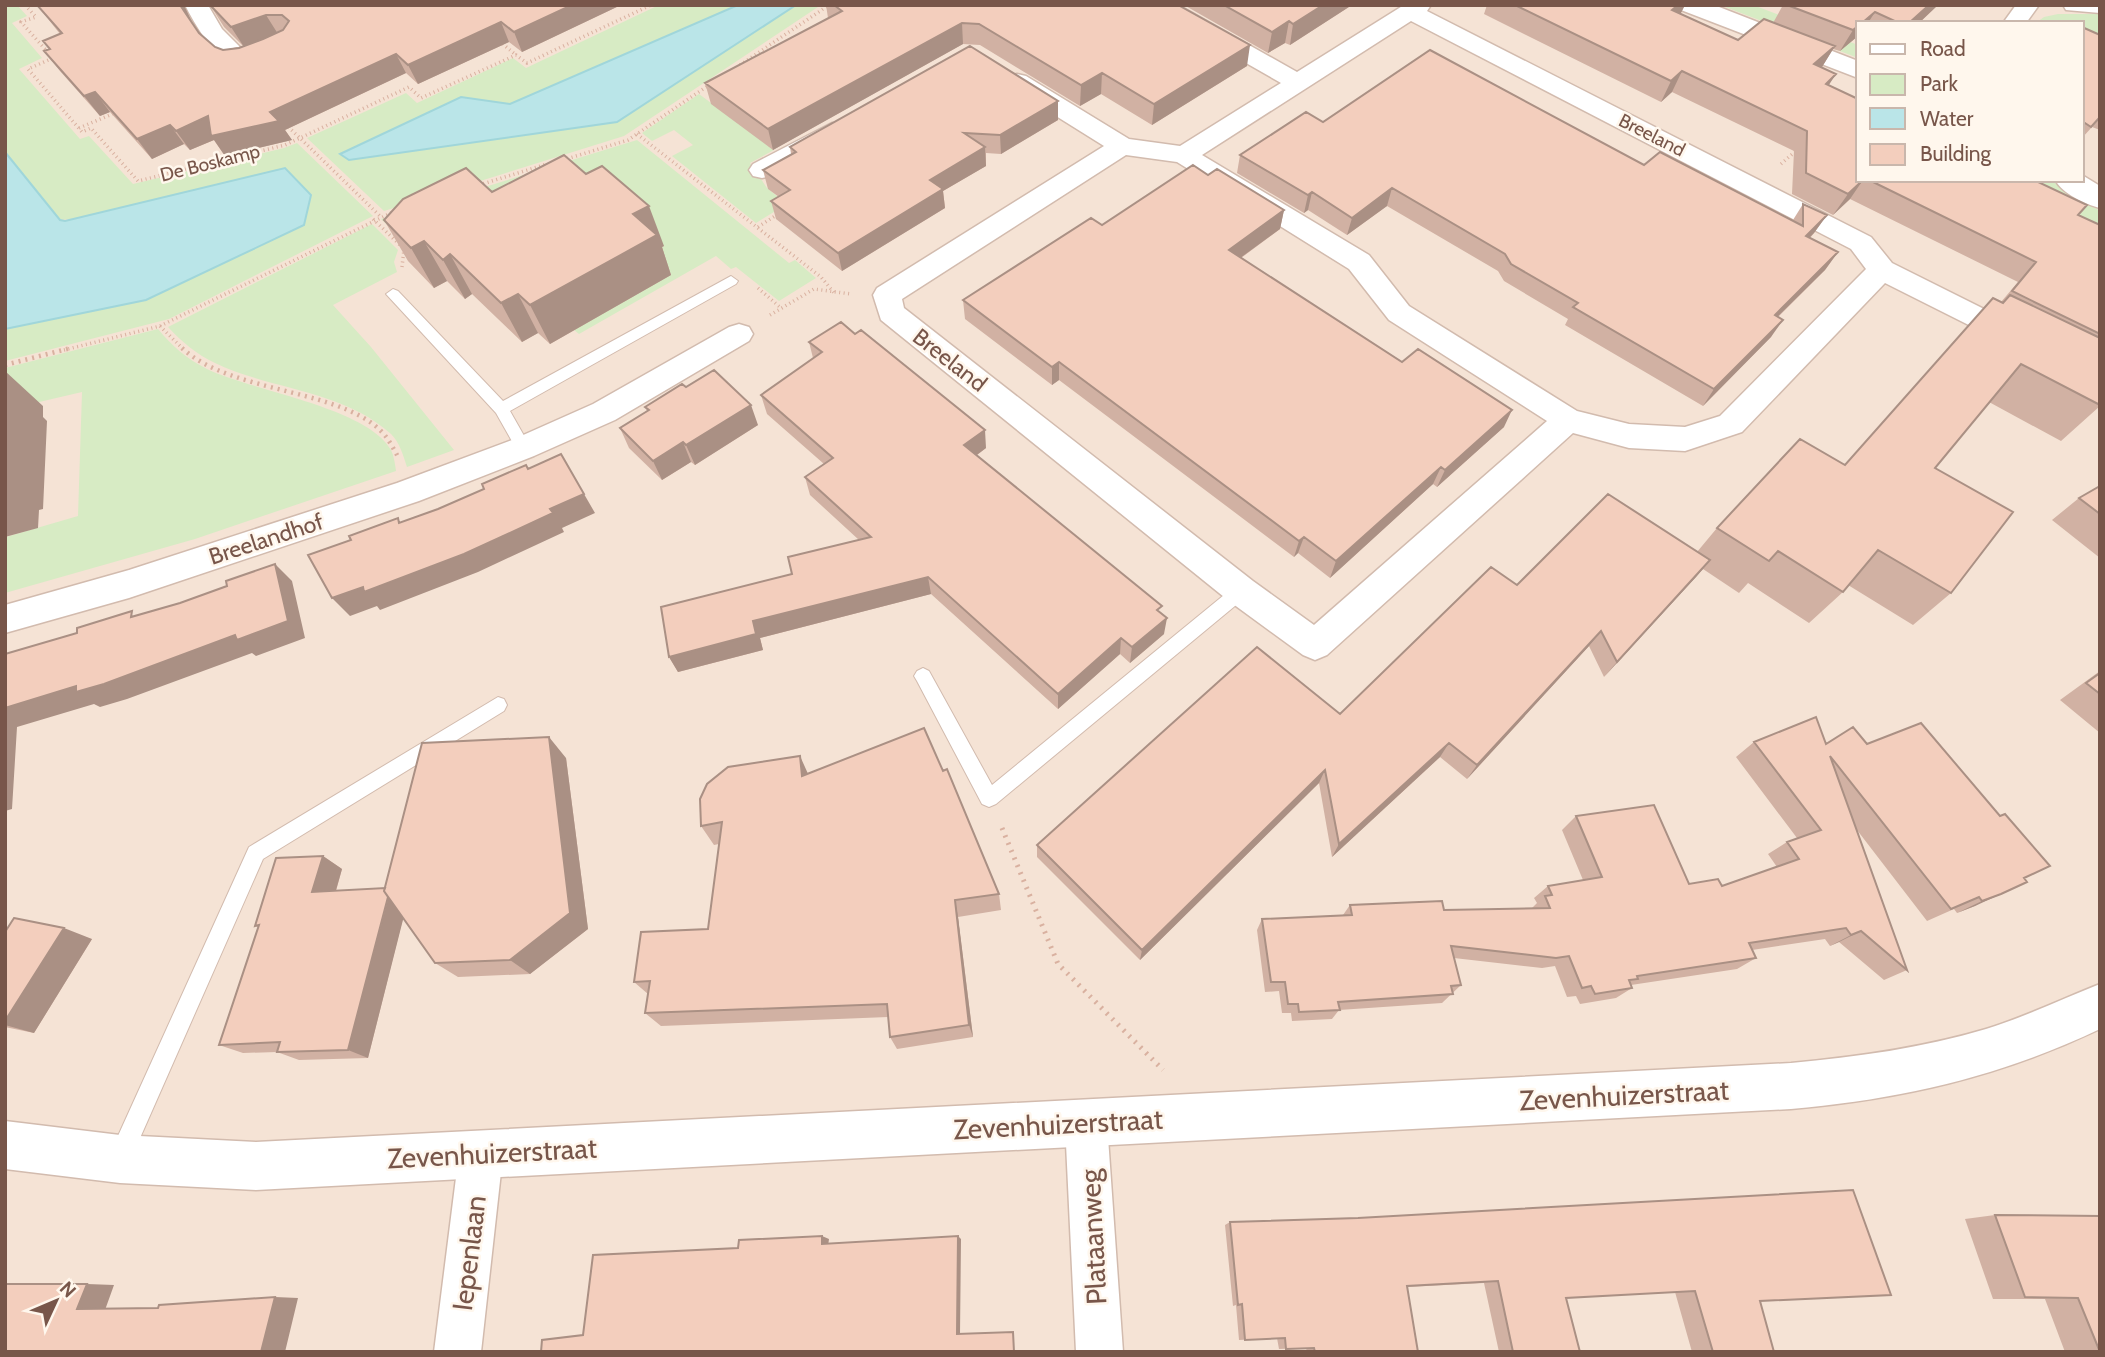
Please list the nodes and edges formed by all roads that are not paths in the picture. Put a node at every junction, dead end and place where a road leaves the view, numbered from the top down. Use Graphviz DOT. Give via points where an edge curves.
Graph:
graph roads {
  1 [pos="196,5"];
  2 [pos="1161,5"];
  3 [pos="1690,5"];
  4 [pos="2074,5"];
  5 [pos="2100,6"];
  6 [pos="1416,9"];
  7 [pos="286,42"];
  8 [pos="994,67"];
  9 [pos="1856,69"];
  10 [pos="1299,83"];
  11 [pos="851,120"];
  12 [pos="1122,146"];
  13 [pos="1184,155"];
  14 [pos="762,170"];
  15 [pos="2072,182"];
  16 [pos="2100,199"];
  17 [pos="1882,270"];
  18 [pos="731,281"];
  19 [pos="393,294"];
  20 [pos="739,334"];
  21 [pos="2100,380"];
  22 [pos="501,409"];
  23 [pos="1568,420"];
  24 [pos="523,448"];
  25 [pos="1241,591"];
  26 [pos="5,619"];
  27 [pos="923,676"];
  28 [pos="498,705"];
  29 [pos="2100,1006"];
  30 [pos="1086,1123"];
  31 [pos="5,1145"];
  32 [pos="481,1154"];
  33 [pos="120,1158"];
  34 [pos="457,1352"];
  35 [pos="1100,1352"];
  1 -- 7 [label="street" via="212,33 239,60"];
  2 -- 10 [label="street"];
  3 -- 9 [label="street"];
  4 -- 5 [label="street"];
  6 -- 10 [label="street, Breeland"];
  6 -- 17 [label="street, Breeland" via="1861,243"];
  8 -- 12 [label="street"];
  10 -- 13 [label="street, Breeland"];
  11 -- 14 [label="street"];
  12 -- 13 [label="street"];
  12 -- 25 [label="street, Breeland" via="887,295 891,313"];
  13 -- 23 [label="street" via="1359,262 1399,313"];
  15 -- 16 [label="street"];
  17 -- 21 [label="street, Breeland"];
  17 -- 23 [label="street" via="1731,424 1685,439 1629,436"];
  18 -- 22 [label="lane"];
  19 -- 22 [label="lane"];
  20 -- 24 [label="street, Breelandhof" via="604,412"];
  22 -- 24 [label="lane"];
  23 -- 25 [label="street, Breeland" via="1315,645"];
  24 -- 26 [label="street, Breelandhof" via="408,492 129,584"];
  25 -- 27 [label="lane" via="989,799"];
  28 -- 33 [label="lane" via="256,853"];
  29 -- 30 [label="street, Zevenhuizerstraat" via="1974,1057 1858,1080"];
  30 -- 32 [label="street, Zevenhuizerstraat"];
  30 -- 35 [label="street, Plataanweg"];
  31 -- 33 [label="street, Zevenhuizerstraat"];
  32 -- 33 [label="street, Zevenhuizerstraat" via="256,1166"];
  32 -- 34 [label="street, Iepenlaan"];
}
